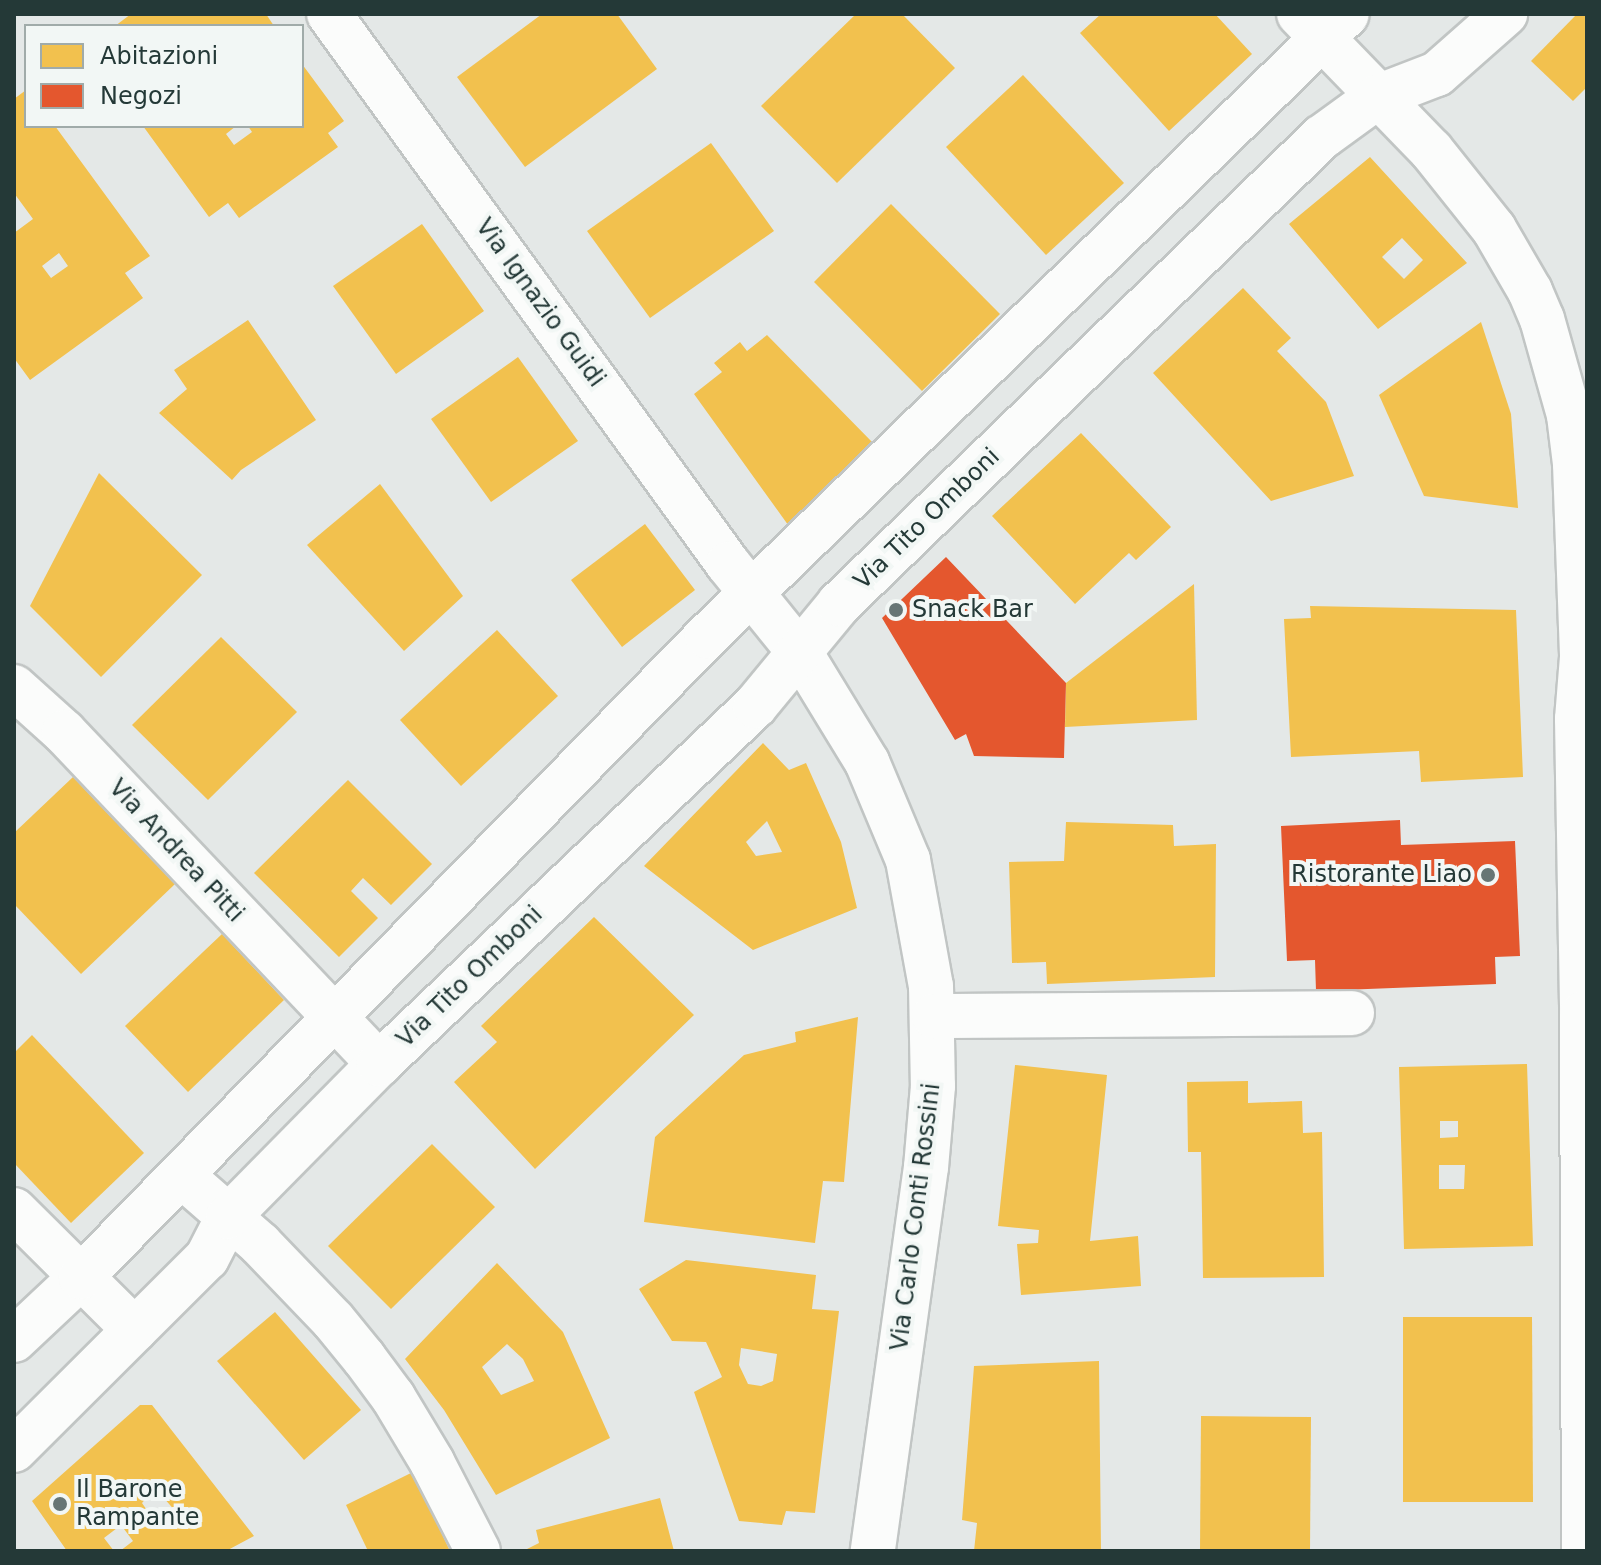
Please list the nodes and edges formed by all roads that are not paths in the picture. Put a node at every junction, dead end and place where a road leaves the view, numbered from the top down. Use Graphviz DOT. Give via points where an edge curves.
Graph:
graph roads {
  1 [pos="329,14"];
  2 [pos="1505,14"];
  3 [pos="1322,22"];
  4 [pos="1377,97"];
  5 [pos="751,592"];
  6 [pos="801,654"];
  7 [pos="1585,657"];
  8 [pos="14,687"];
  9 [pos="1352,1013"];
  10 [pos="934,1016"];
  11 [pos="335,1018"];
  12 [pos="379,1064"];
  13 [pos="181,1175"];
  14 [pos="14,1210"];
  15 [pos="228,1217"];
  16 [pos="81,1277"];
  17 [pos="135,1330"];
  18 [pos="14,1340"];
  19 [pos="14,1450"];
  20 [pos="478,1551"];
  21 [pos="873,1551"];
  22 [pos="1584,1551"];
  1 -- 5 [label="street, Via Ignazio Guidi"];
  2 -- 4 [label="street, Via Tito Omboni" via="1437,74"];
  3 -- 4 [label="street"];
  3 -- 5 [label="street"];
  4 -- 6 [label="street, Via Tito Omboni" via="1322,137 839,604"];
  4 -- 7 [label="street" via="1431,150 1494,229 1542,319 1573,440"];
  5 -- 6 [label="street, Via Carlo Conti Rossini"];
  5 -- 11 [label="street"];
  6 -- 10 [label="street, Via Carlo Conti Rossini" via="867,762 908,860 922,919"];
  6 -- 12 [label="street, Via Tito Omboni" via="755,706"];
  7 -- 22 [label="street" via="1577,719"];
  8 -- 11 [label="street, Via Andrea Pitti" via="64,732"];
  9 -- 10 [label="street"];
  10 -- 21 [label="street, Via Carlo Conti Rossini" via="926,1167"];
  11 -- 12 [label="street, Via Tito Omboni"];
  11 -- 13 [label="street"];
  12 -- 15 [label="street, Via Tito Omboni"];
  13 -- 15 [label="street"];
  13 -- 16 [label="street"];
  14 -- 16 [label="street"];
  15 -- 17 [label="street, Via Tito Omboni" via="207,1258"];
  15 -- 20 [label="street" via="333,1320 393,1397"];
  16 -- 17 [label="street"];
  16 -- 18 [label="street"];
  17 -- 19 [label="street, Via Tito Omboni"];
}
